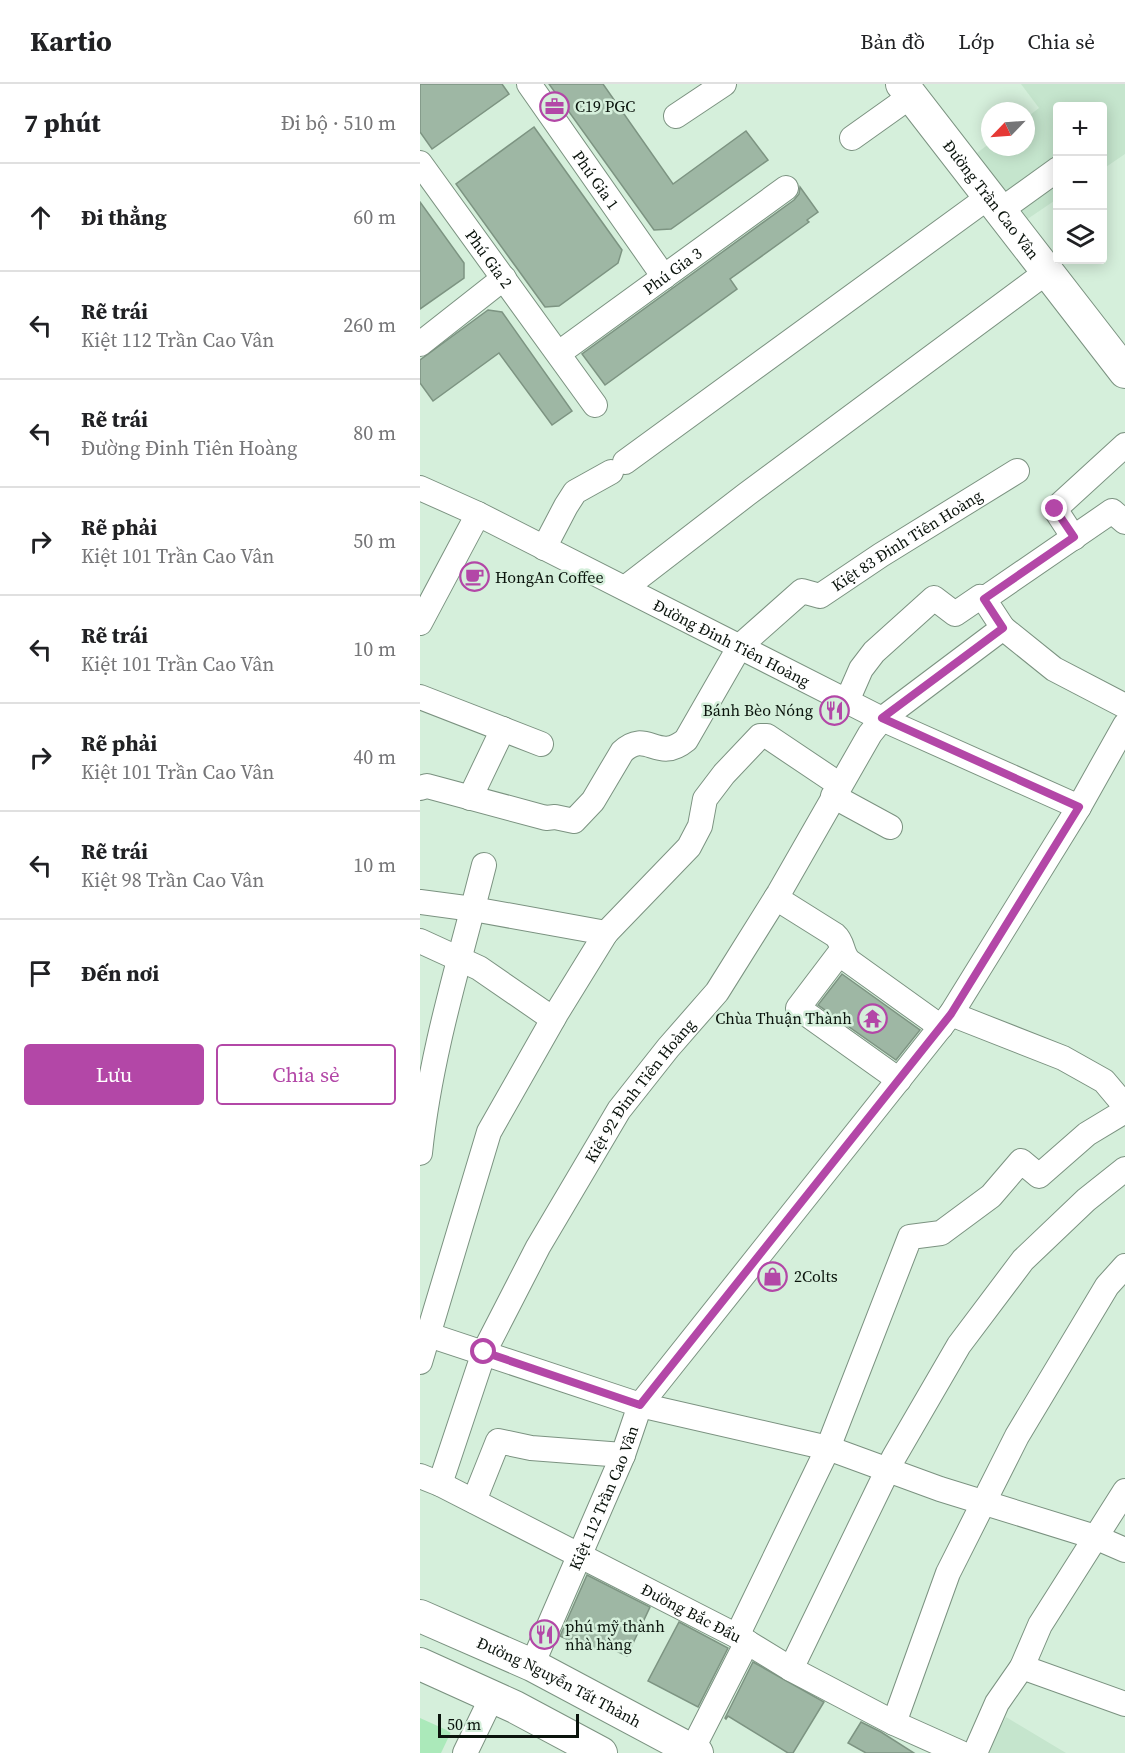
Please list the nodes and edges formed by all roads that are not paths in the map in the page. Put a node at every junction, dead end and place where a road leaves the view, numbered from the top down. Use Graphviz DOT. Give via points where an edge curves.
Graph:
graph roads {
  1 [pos="529,84"];
  2 [pos="724,84"];
  3 [pos="906,90"];
  4 [pos="676,116"];
  5 [pos="852,138"];
  6 [pos="1053,171"];
  7 [pos="424,178"];
  8 [pos="786,188"];
  9 [pos="995,203"];
  10 [pos="1048,271"];
  11 [pos="664,277"];
  12 [pos="504,278"];
  13 [pos="420,344"];
  14 [pos="559,353"];
  15 [pos="1125,372"];
  16 [pos="595,405"];
  17 [pos="1125,445"];
  18 [pos="1017,471"];
  19 [pos="420,488"];
  20 [pos="478,514"];
  21 [pos="1125,522"];
  22 [pos="1074,537"];
  23 [pos="544,548"];
  24 [pos="625,588"];
  25 [pos="984,599"];
  26 [pos="420,623"];
  27 [pos="1003,628"];
  28 [pos="740,645"];
  29 [pos="420,697"];
  30 [pos="847,700"];
  31 [pos="1125,706"];
  32 [pos="882,718"];
  33 [pos="1125,725"];
  34 [pos="503,729"];
  35 [pos="541,744"];
  36 [pos="420,788"];
  37 [pos="836,790"];
  38 [pos="470,798"];
  39 [pos="1079,807"];
  40 [pos="890,827"];
  41 [pos="484,866"];
  42 [pos="776,898"];
  43 [pos="420,902"];
  44 [pos="473,909"];
  45 [pos="606,933"];
  46 [pos="420,941"];
  47 [pos="842,950"];
  48 [pos="460,958"];
  49 [pos="553,1019"];
  50 [pos="946,1020"];
  51 [pos="899,1080"];
  52 [pos="1125,1106"];
  53 [pos="1125,1112"];
  54 [pos="420,1153"];
  55 [pos="1125,1170"];
  56 [pos="1125,1266"];
  57 [pos="424,1333"];
  58 [pos="484,1352"];
  59 [pos="420,1362"];
  60 [pos="640,1405"];
  61 [pos="828,1448"];
  62 [pos="623,1455"];
  63 [pos="887,1471"];
  64 [pos="430,1480"];
  65 [pos="1125,1491"];
  66 [pos="474,1501"];
  67 [pos="984,1502"];
  68 [pos="1095,1537"];
  69 [pos="1125,1550"];
  70 [pos="580,1554"];
  71 [pos="420,1616"];
  72 [pos="742,1639"];
  73 [pos="420,1664"];
  74 [pos="532,1665"];
  75 [pos="1022,1667"];
  76 [pos="791,1669"];
  77 [pos="503,1702"];
  78 [pos="1125,1704"];
  79 [pos="894,1723"];
  80 [pos="694,1752"];
  81 [pos="465,1753"];
  82 [pos="601,1753"];
  83 [pos="962,1753"];
  84 [pos="975,1753"];
  1 -- 11 [label="street, Phú Gia 1"];
  2 -- 4 [label="street"];
  3 -- 5 [label="street"];
  3 -- 9 [label="main road, Đường Trần Cao Vân"];
  6 -- 9 [label="street"];
  7 -- 12 [label="street, Phú Gia 2"];
  8 -- 11 [label="street, Phú Gia 3"];
  9 -- 10 [label="main road, Đường Trần Cao Vân"];
  9 -- 23 [label="street" via="618,467 575,492"];
  10 -- 15 [label="main road, Đường Trần Cao Vân"];
  10 -- 24 [label="street"];
  11 -- 14 [label="street, Phú Gia 3"];
  12 -- 13 [label="street"];
  12 -- 14 [label="street, Phú Gia 2"];
  14 -- 16 [label="street, Phú Gia 2"];
  17 -- 22 [label="street" via="1055,509"];
  18 -- 28 [label="street, Kiệt 83 Đinh Tiên Hoàng" via="820,596 802,591"];
  19 -- 20 [label="street, Đường Đinh Tiên Hoàng"];
  20 -- 23 [label="street, Đường Đinh Tiên Hoàng"];
  20 -- 26 [label="street"];
  21 -- 22 [label="street" via="1112,511"];
  22 -- 25 [label="street"];
  23 -- 24 [label="street, Đường Đinh Tiên Hoàng"];
  24 -- 28 [label="street, Đường Đinh Tiên Hoàng"];
  25 -- 27 [label="street"];
  25 -- 30 [label="street" via="980,597 955,614 934,597 874,652"];
  27 -- 31 [label="street" via="1054,669"];
  27 -- 32 [label="street, Kiệt 92 Đinh Tiên Hoàng"];
  28 -- 30 [label="street, Đường Đinh Tiên Hoàng"];
  28 -- 38 [label="street" via="686,740 672,750 641,743 628,747 593,801 574,821 546,818"];
  29 -- 34 [label="street"];
  30 -- 32 [label="street, Đường Đinh Tiên Hoàng"];
  32 -- 37 [label="street, Kiệt 92 Đinh Tiên Hoàng"];
  32 -- 39 [label="street, Đường Đinh Tiên Hoàng"];
  33 -- 39 [label="street, Kiệt 112 Trần Cao Vân"];
  34 -- 35 [label="street"];
  34 -- 38 [label="street"];
  36 -- 38 [label="street" via="427,786"];
  37 -- 40 [label="street"];
  37 -- 42 [label="street, Kiệt 92 Đinh Tiên Hoàng"];
  37 -- 45 [label="street" via="767,736 760,736 705,799 700,826 689,847"];
  39 -- 50 [label="street, Kiệt 112 Trần Cao Vân"];
  41 -- 44 [label="street"];
  42 -- 47 [label="street" via="836,936"];
  42 -- 58 [label="street, Kiệt 92 Đinh Tiên Hoàng" via="717,992 619,1110 538,1247"];
  43 -- 44 [label="street"];
  44 -- 45 [label="street"];
  44 -- 48 [label="street"];
  45 -- 49 [label="street"];
  46 -- 48 [label="street"];
  47 -- 50 [label="street" via="849,962"];
  47 -- 51 [label="street" via="798,1008"];
  48 -- 49 [label="street" via="496,978"];
  48 -- 54 [label="street" via="425,1109"];
  49 -- 57 [label="street" via="489,1132"];
  50 -- 51 [label="street, Kiệt 112 Trần Cao Vân"];
  50 -- 52 [label="street" via="1063,1058 1104,1081"];
  51 -- 60 [label="street, Kiệt 112 Trần Cao Vân"];
  53 -- 61 [label="street" via="1087,1134 1039,1176 1021,1161 991,1196 941,1233 910,1237"];
  55 -- 63 [label="street" via="1086,1200 1023,1260 959,1345"];
  56 -- 67 [label="street" via="1107,1286 1041,1395"];
  57 -- 58 [label="street"];
  57 -- 59 [label="street"];
  58 -- 60 [label="street"];
  58 -- 64 [label="street, Kiệt 92 Đinh Tiên Hoàng"];
  60 -- 61 [label="street"];
  60 -- 62 [label="street, Kiệt 112 Trần Cao Vân"];
  61 -- 63 [label="street"];
  61 -- 72 [label="street"];
  62 -- 66 [label="street" via="531,1448 498,1441"];
  62 -- 70 [label="street, Kiệt 112 Trần Cao Vân"];
  63 -- 67 [label="street"];
  63 -- 76 [label="street"];
  64 -- 66 [label="street, Đường Bắc Đẩu"];
  65 -- 68 [label="street"];
  66 -- 70 [label="street, Đường Bắc Đẩu"];
  67 -- 68 [label="street"];
  67 -- 79 [label="street" via="948,1573"];
  68 -- 69 [label="street"];
  68 -- 75 [label="street" via="1040,1625"];
  70 -- 72 [label="street, Đường Bắc Đẩu"];
  70 -- 74 [label="street, Kiệt 112 Trần Cao Vân"];
  71 -- 74 [label="main road, Đường Nguyễn Tất Thành"];
  72 -- 76 [label="street, Đường Bắc Đẩu"];
  72 -- 80 [label="street"];
  73 -- 77 [label="main road"];
  74 -- 77 [label="main road"];
  74 -- 80 [label="main road, Đường Nguyễn Tất Thành"];
  75 -- 78 [label="street"];
  75 -- 84 [label="street" via="997,1703"];
  76 -- 79 [label="street, Đường Bắc Đẩu"];
  77 -- 81 [label="street"];
  77 -- 82 [label="main road"];
  79 -- 83 [label="street, Đường Bắc Đẩu"];
}
